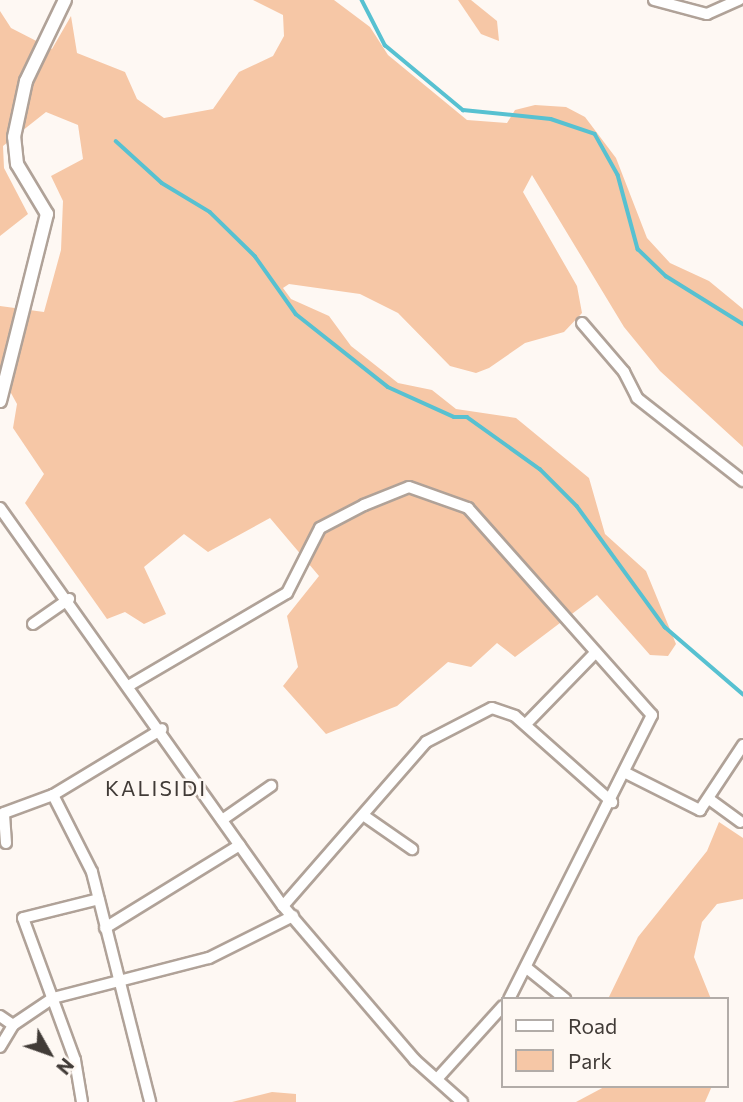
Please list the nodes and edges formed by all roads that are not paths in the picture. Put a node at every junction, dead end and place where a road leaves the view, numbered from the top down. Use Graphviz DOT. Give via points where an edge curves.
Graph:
graph roads {
  1 [pos="65,0"];
  2 [pos="654,0"];
  3 [pos="738,0"];
  4 [pos="582,323"];
  5 [pos="0,401"];
  6 [pos="743,481"];
  7 [pos="0,508"];
  8 [pos="69,599"];
  9 [pos="33,624"];
  10 [pos="596,652"];
  11 [pos="130,685"];
  12 [pos="526,724"];
  13 [pos="162,729"];
  14 [pos="743,744"];
  15 [pos="625,773"];
  16 [pos="271,786"];
  17 [pos="53,795"];
  18 [pos="709,799"];
  19 [pos="612,802"];
  20 [pos="362,815"];
  21 [pos="222,820"];
  22 [pos="741,822"];
  23 [pos="6,842"];
  24 [pos="240,845"];
  25 [pos="412,849"];
  26 [pos="99,898"];
  27 [pos="283,906"];
  28 [pos="293,916"];
  29 [pos="105,928"];
  30 [pos="528,969"];
  31 [pos="121,979"];
  32 [pos="510,997"];
  33 [pos="563,997"];
  34 [pos="53,998"];
  35 [pos="502,1007"];
  36 [pos="0,1016"];
  37 [pos="13,1024"];
  38 [pos="0,1047"];
  39 [pos="437,1079"];
  40 [pos="82,1102"];
  41 [pos="150,1102"];
  42 [pos="462,1102"];
  1 -- 5 [label="street" via="26,81 14,137 16,164 47,214"];
  2 -- 3 [label="street" via="707,15"];
  4 -- 6 [label="street" via="624,372 637,398"];
  7 -- 8 [label="street"];
  8 -- 9 [label="street"];
  8 -- 11 [label="street" via="99,651"];
  10 -- 11 [label="street" via="468,508 409,487 320,528 287,593"];
  10 -- 12 [label="street"];
  10 -- 15 [label="street" via="651,711"];
  11 -- 13 [label="street"];
  12 -- 19 [label="street"];
  12 -- 20 [label="street" via="498,707 430,739"];
  13 -- 17 [label="street"];
  13 -- 21 [label="street"];
  14 -- 18 [label="street"];
  15 -- 18 [label="street" via="696,809"];
  15 -- 19 [label="street"];
  16 -- 21 [label="street"];
  17 -- 23 [label="street" via="4,813"];
  17 -- 26 [label="street"];
  18 -- 22 [label="street"];
  19 -- 30 [label="street"];
  20 -- 25 [label="street"];
  20 -- 27 [label="street"];
  21 -- 24 [label="street"];
  24 -- 27 [label="street"];
  24 -- 29 [label="street"];
  26 -- 29 [label="street"];
  26 -- 34 [label="street" via="23,917"];
  27 -- 28 [label="street"];
  28 -- 31 [label="street" via="209,958"];
  28 -- 39 [label="street" via="370,1011"];
  29 -- 31 [label="street"];
  30 -- 32 [label="street"];
  30 -- 33 [label="street"];
  31 -- 34 [label="street"];
  31 -- 41 [label="street"];
  34 -- 37 [label="street"];
  34 -- 40 [label="street"];
  35 -- 39 [label="street"];
  36 -- 37 [label="street"];
  37 -- 38 [label="street"];
  39 -- 42 [label="street"];
}
